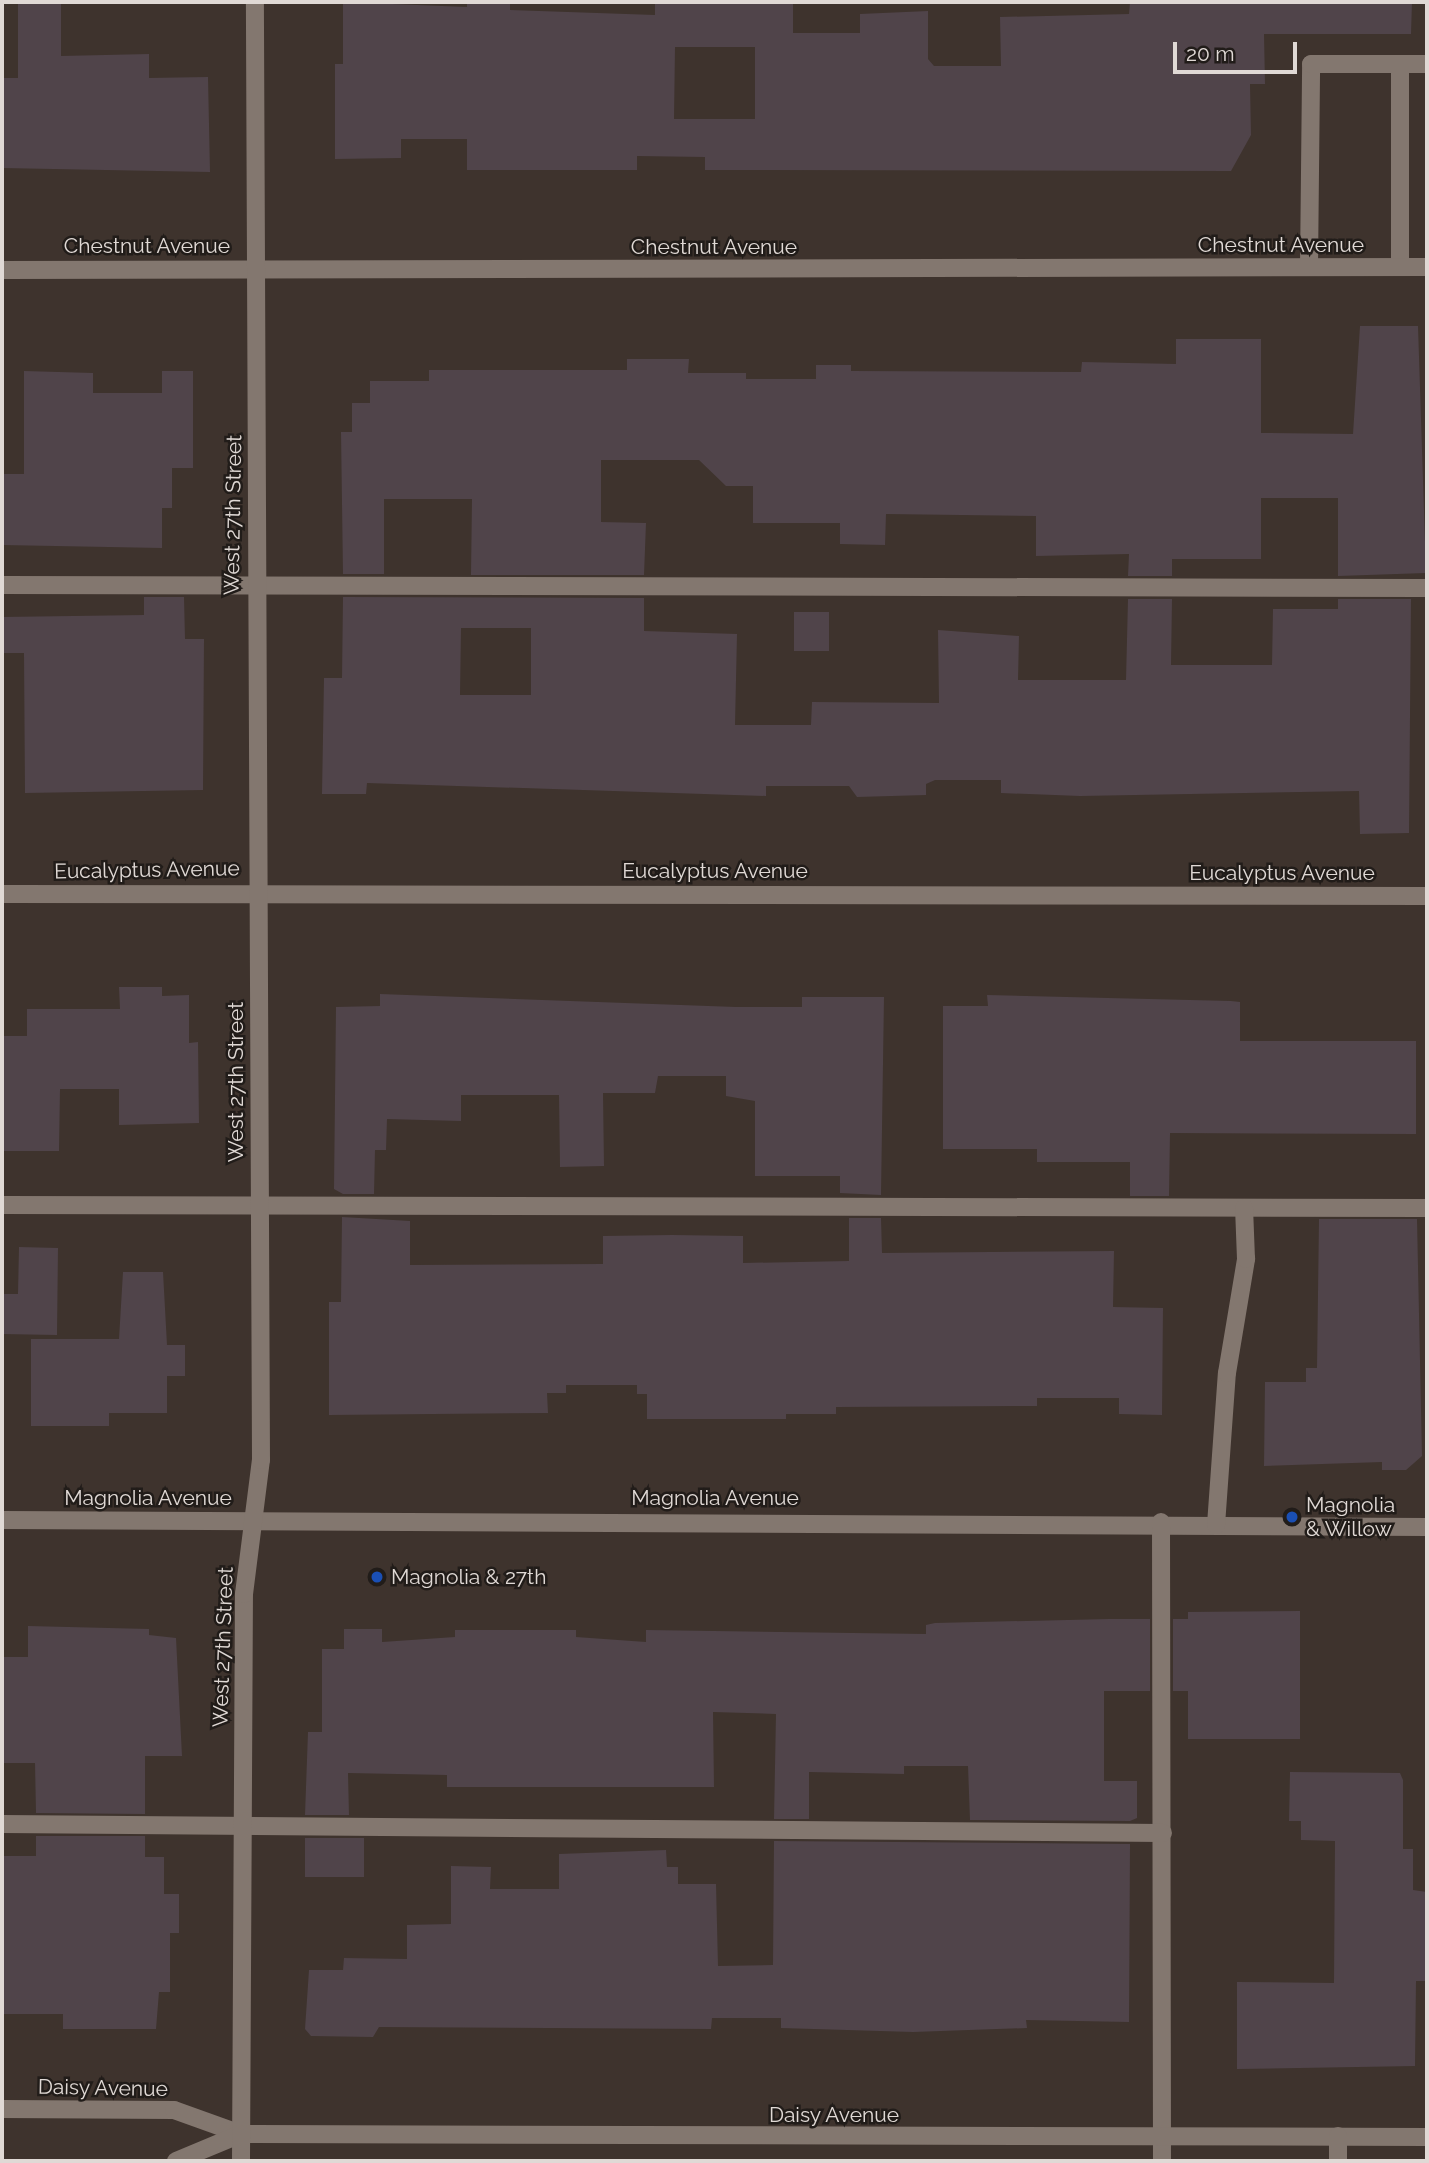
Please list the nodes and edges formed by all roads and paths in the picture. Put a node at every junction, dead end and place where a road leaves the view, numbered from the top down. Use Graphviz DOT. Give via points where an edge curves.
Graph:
graph roads {
  1 [pos="255,2"];
  2 [pos="1400,64"];
  3 [pos="1427,64"];
  4 [pos="1309,267"];
  5 [pos="1400,267"];
  6 [pos="1427,267"];
  7 [pos="261,268"];
  8 [pos="2,270"];
  9 [pos="2,585"];
  10 [pos="254,585"];
  11 [pos="1427,588"];
  12 [pos="258,892"];
  13 [pos="2,894"];
  14 [pos="1427,895"];
  15 [pos="259,1204"];
  16 [pos="2,1205"];
  17 [pos="1244,1208"];
  18 [pos="1427,1208"];
  19 [pos="2,1520"];
  20 [pos="255,1521"];
  21 [pos="1161,1522"];
  22 [pos="1216,1525"];
  23 [pos="1427,1527"];
  24 [pos="2,1824"];
  25 [pos="242,1829"];
  26 [pos="1163,1833"];
  27 [pos="2,2109"];
  28 [pos="241,2134"];
  29 [pos="1338,2136"];
  30 [pos="1427,2137"];
  31 [pos="1162,2141"];
  32 [pos="176,2161"];
  33 [pos="241,2161"];
  34 [pos="1162,2161"];
  35 [pos="1338,2161"];
  1 -- 7 [label="street, West 27th Street"];
  2 -- 3 [label="street"];
  2 -- 4 [label="street" via="1311,64"];
  2 -- 5 [label="street"];
  4 -- 5 [label="street, Chestnut Avenue"];
  4 -- 7 [label="street, Chestnut Avenue"];
  5 -- 6 [label="street, Chestnut Avenue"];
  7 -- 8 [label="street, Chestnut Avenue"];
  7 -- 10 [label="street, West 27th Street"];
  9 -- 10 [label="street"];
  10 -- 11 [label="street"];
  10 -- 12 [label="street, West 27th Street"];
  12 -- 13 [label="street, Eucalyptus Avenue"];
  12 -- 14 [label="street, Eucalyptus Avenue"];
  12 -- 15 [label="street, West 27th Street"];
  15 -- 16 [label="street"];
  15 -- 17 [label="street"];
  15 -- 20 [label="street, West 27th Street"];
  17 -- 18 [label="street"];
  17 -- 22 [label="street" via="1246,1259 1227,1373"];
  19 -- 20 [label="street, Magnolia Avenue"];
  20 -- 21 [label="street, Magnolia Avenue"];
  20 -- 25 [label="street, West 27th Street" via="244,1594"];
  21 -- 22 [label="street, Magnolia Avenue"];
  21 -- 26 [label="street"];
  22 -- 23 [label="street, Magnolia Avenue"];
  24 -- 25 [label="street"];
  25 -- 26 [label="street"];
  25 -- 28 [label="street, West 27th Street"];
  26 -- 31 [label="street"];
  27 -- 28 [label="street, Daisy Avenue" via="174,2110"];
  28 -- 31 [label="street, Daisy Avenue"];
  28 -- 32 [label="street, Daisy Avenue"];
  28 -- 33 [label="street, West 27th Street"];
  29 -- 30 [label="street, Daisy Avenue"];
  29 -- 31 [label="street, Daisy Avenue"];
  29 -- 35 [label="street"];
  31 -- 34 [label="street"];
}
